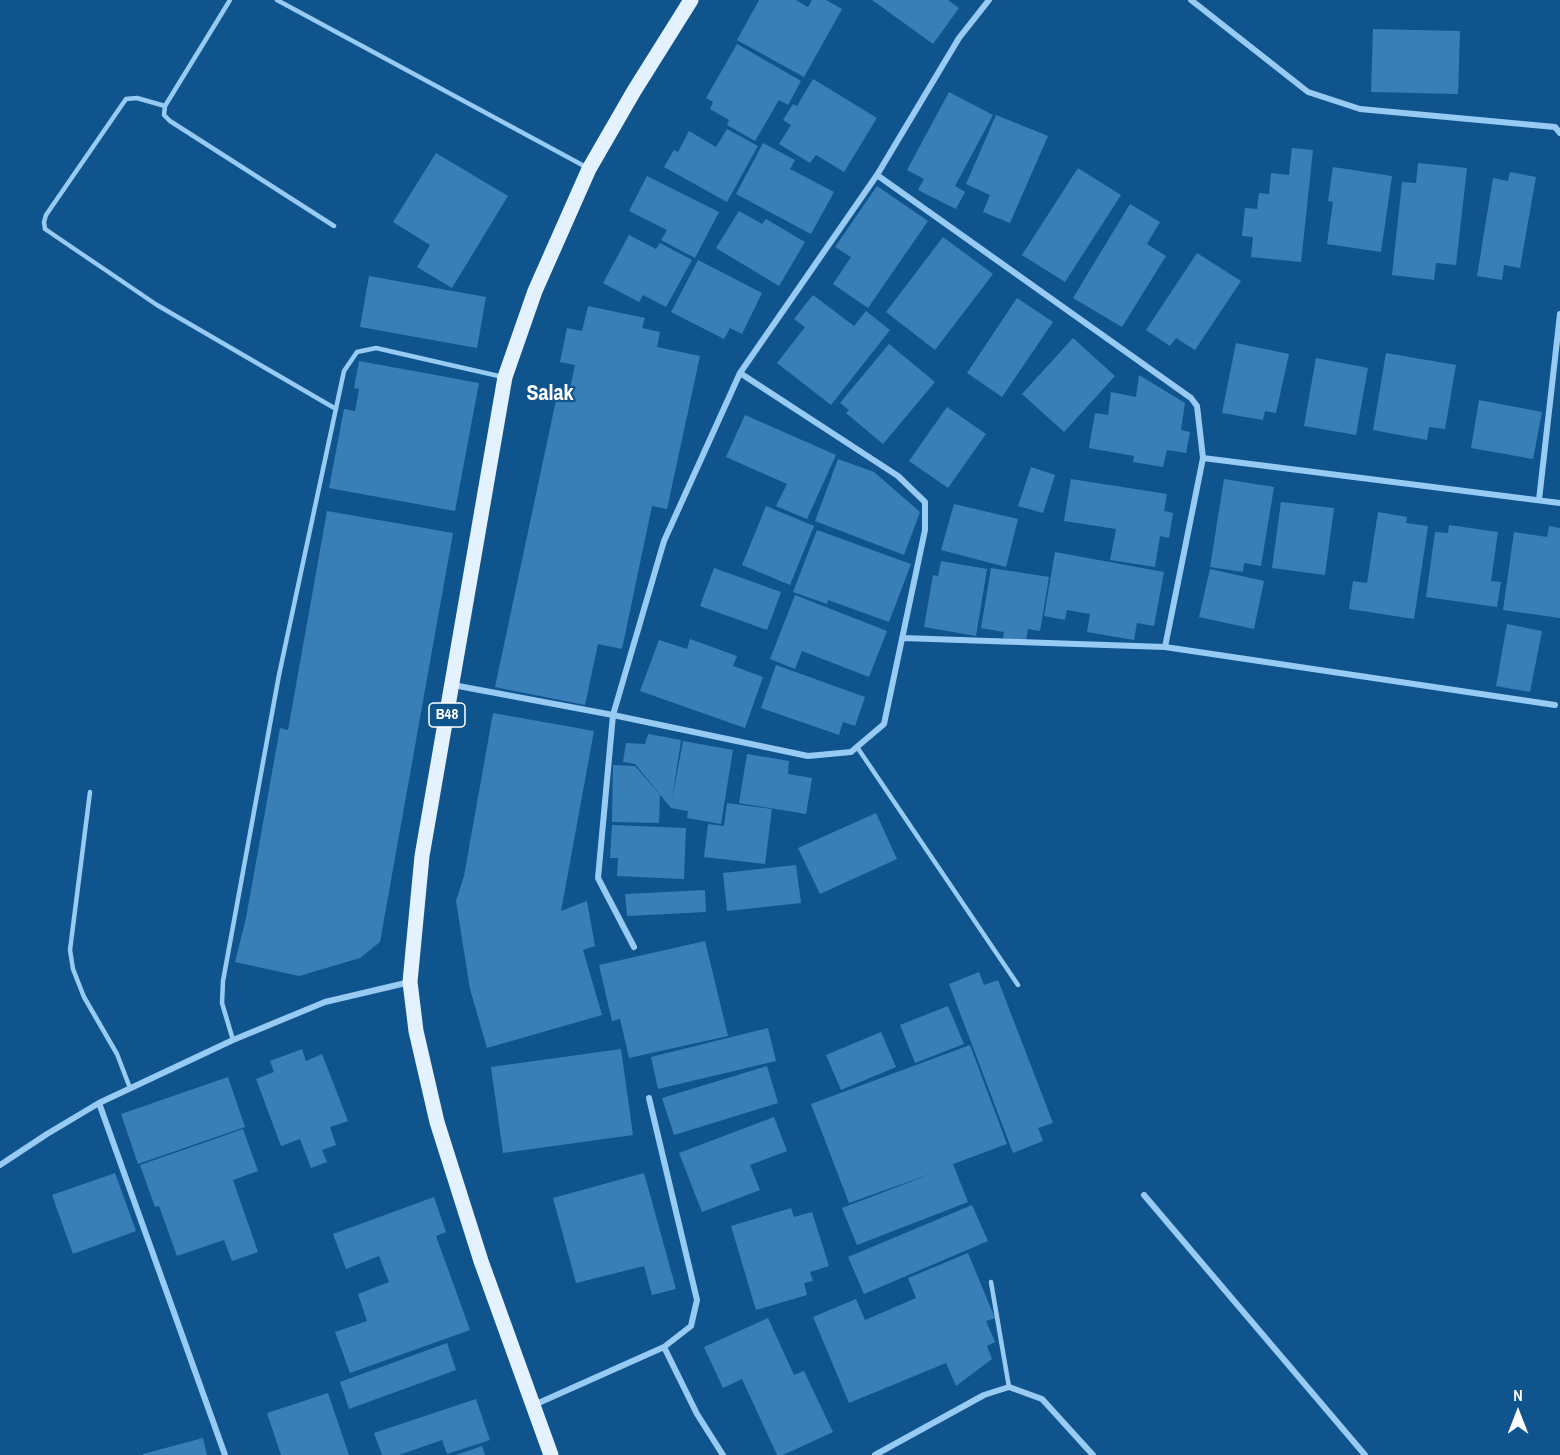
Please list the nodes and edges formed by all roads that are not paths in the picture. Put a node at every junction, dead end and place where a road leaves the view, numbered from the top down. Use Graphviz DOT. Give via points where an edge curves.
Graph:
graph roads {
  1 [pos="230,0"];
  2 [pos="277,0"];
  3 [pos="691,0"];
  4 [pos="989,0"];
  5 [pos="1191,0"];
  6 [pos="165,106"];
  7 [pos="1560,134"];
  8 [pos="589,169"];
  9 [pos="877,175"];
  10 [pos="334,226"];
  11 [pos="1560,314"];
  12 [pos="740,373"];
  13 [pos="505,377"];
  14 [pos="336,409"];
  15 [pos="1203,458"];
  16 [pos="1539,500"];
  17 [pos="1560,503"];
  18 [pos="902,638"];
  19 [pos="1165,647"];
  20 [pos="452,685"];
  21 [pos="1555,705"];
  22 [pos="613,715"];
  23 [pos="857,747"];
  24 [pos="90,792"];
  25 [pos="634,947"];
  26 [pos="410,982"];
  27 [pos="1018,986"];
  28 [pos="233,1040"];
  29 [pos="130,1089"];
  30 [pos="649,1098"];
  31 [pos="99,1103"];
  32 [pos="0,1165"];
  33 [pos="1144,1195"];
  34 [pos="991,1281"];
  35 [pos="664,1347"];
  36 [pos="1009,1388"];
  37 [pos="533,1405"];
  38 [pos="225,1455"];
  39 [pos="551,1455"];
  40 [pos="723,1455"];
  41 [pos="877,1455"];
  42 [pos="1093,1455"];
  43 [pos="1365,1455"];
  1 -- 6 [label="lane"];
  2 -- 8 [label="lane"];
  3 -- 8 [label="main road, B48"];
  4 -- 9 [label="street" via="959,38"];
  5 -- 7 [label="street" via="1308,92 1360,109 1555,127"];
  6 -- 10 [label="lane" via="164,115 170,121"];
  6 -- 14 [label="lane" via="126,99 46,215 45,229 157,305"];
  8 -- 13 [label="main road, B48" via="535,291"];
  9 -- 12 [label="street"];
  9 -- 15 [label="street" via="1191,398 1197,406"];
  11 -- 16 [label="street"];
  12 -- 18 [label="street" via="898,476 925,502 925,530"];
  12 -- 22 [label="street" via="664,541"];
  13 -- 14 [label="lane" via="376,348 357,352 344,371"];
  13 -- 20 [label="main road, B48"];
  14 -- 28 [label="lane" via="279,675 223,981 222,1003"];
  15 -- 16 [label="street"];
  15 -- 19 [label="street"];
  16 -- 17 [label="street"];
  18 -- 19 [label="street"];
  18 -- 23 [label="street" via="884,724"];
  19 -- 21 [label="street"];
  20 -- 22 [label="street"];
  20 -- 26 [label="main road, B48" via="422,856"];
  22 -- 23 [label="street" via="808,756 851,752"];
  22 -- 25 [label="street" via="598,878"];
  23 -- 27 [label="lane"];
  24 -- 29 [label="lane" via="70,950 84,997 117,1054"];
  26 -- 28 [label="street" via="325,1002"];
  26 -- 37 [label="main road, B48" via="416,1031 437,1122"];
  28 -- 29 [label="street"];
  29 -- 31 [label="street"];
  30 -- 35 [label="street" via="697,1300 691,1326"];
  31 -- 32 [label="street"];
  31 -- 38 [label="street"];
  33 -- 43 [label="street"];
  34 -- 36 [label="lane"];
  35 -- 37 [label="street"];
  35 -- 40 [label="street" via="697,1414"];
  36 -- 41 [label="street" via="984,1395"];
  36 -- 42 [label="street" via="1042,1399"];
  37 -- 39 [label="main road, B48"];
}
